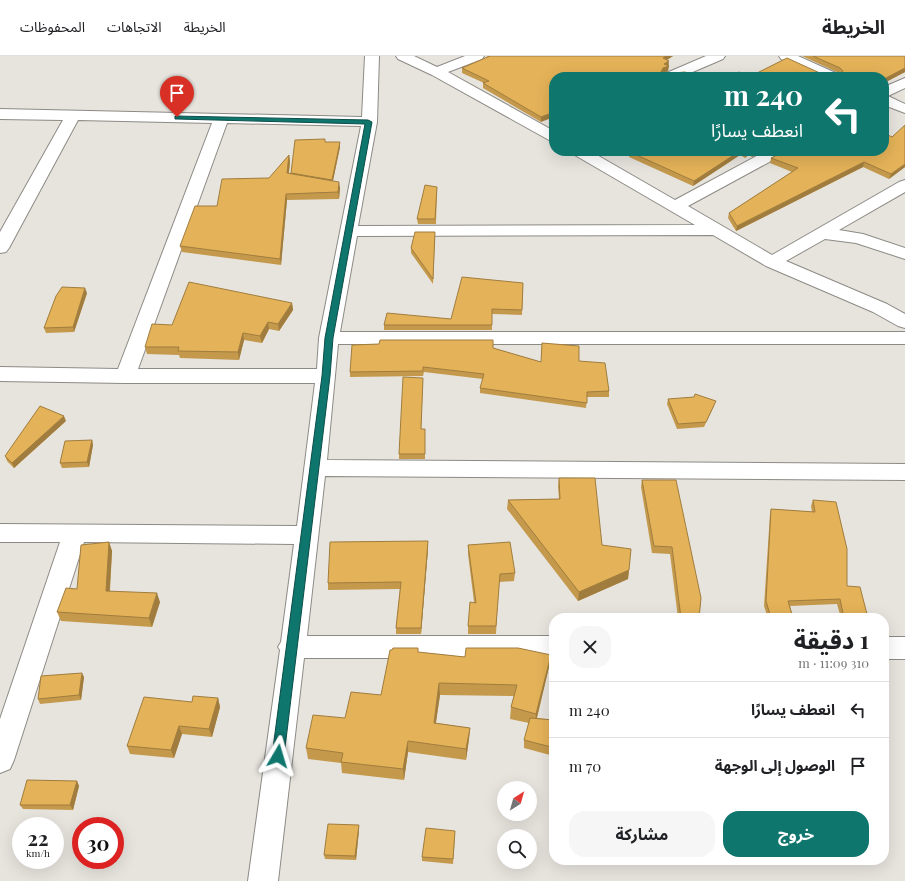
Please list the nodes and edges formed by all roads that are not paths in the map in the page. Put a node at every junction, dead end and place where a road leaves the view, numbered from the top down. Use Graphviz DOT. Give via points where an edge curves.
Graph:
graph roads {
  1 [pos="372,56"];
  2 [pos="403,56"];
  3 [pos="477,56"];
  4 [pos="718,56"];
  5 [pos="786,56"];
  6 [pos="437,72"];
  7 [pos="681,72"];
  8 [pos="822,72"];
  9 [pos="905,82"];
  10 [pos="889,90"];
  11 [pos="889,102"];
  12 [pos="905,109"];
  13 [pos="0,114"];
  14 [pos="73,115"];
  15 [pos="221,119"];
  16 [pos="368,122"];
  17 [pos="549,131"];
  18 [pos="588,156"];
  19 [pos="769,156"];
  20 [pos="905,185"];
  21 [pos="676,206"];
  22 [pos="717,230"];
  23 [pos="348,231"];
  24 [pos="822,233"];
  25 [pos="0,248"];
  26 [pos="905,254"];
  27 [pos="772,262"];
  28 [pos="905,322"];
  29 [pos="329,338"];
  30 [pos="905,338"];
  31 [pos="0,374"];
  32 [pos="125,376"];
  33 [pos="326,376"];
  34 [pos="314,468"];
  35 [pos="905,472"];
  36 [pos="0,533"];
  37 [pos="75,533"];
  38 [pos="306,535"];
  39 [pos="291,647"];
  40 [pos="549,647"];
  41 [pos="889,648"];
  42 [pos="905,648"];
  43 [pos="0,760"];
  44 [pos="263,881"];
  1 -- 16 [label="street"];
  2 -- 6 [label="street"];
  3 -- 6 [label="street"];
  4 -- 7 [label="street"];
  5 -- 8 [label="street"];
  6 -- 17 [label="street"];
  9 -- 10 [label="street"];
  11 -- 12 [label="street"];
  13 -- 14 [label="street"];
  14 -- 15 [label="street"];
  14 -- 25 [label="street"];
  15 -- 16 [label="street"];
  15 -- 32 [label="street"];
  16 -- 23 [label="street"];
  18 -- 21 [label="street"];
  19 -- 21 [label="street"];
  20 -- 24 [label="street"];
  21 -- 22 [label="street"];
  22 -- 23 [label="street"];
  22 -- 27 [label="street"];
  23 -- 29 [label="street"];
  24 -- 26 [label="street" via="857,238"];
  24 -- 27 [label="street"];
  27 -- 28 [label="street" via="880,308"];
  29 -- 30 [label="street"];
  29 -- 33 [label="street"];
  31 -- 32 [label="street"];
  32 -- 33 [label="street"];
  33 -- 34 [label="street"];
  34 -- 35 [label="street"];
  34 -- 38 [label="street"];
  36 -- 37 [label="street"];
  37 -- 38 [label="street"];
  37 -- 43 [label="street"];
  38 -- 39 [label="street"];
  39 -- 40 [label="street"];
  39 -- 44 [label="street"];
  41 -- 42 [label="street"];
}
